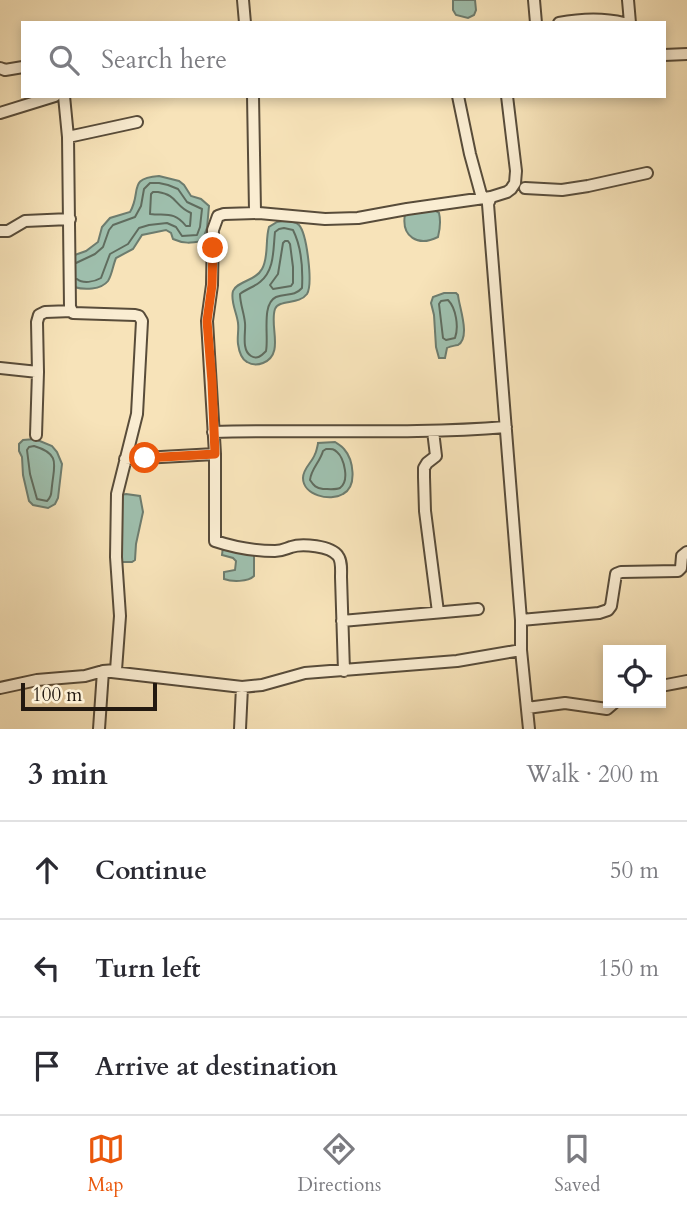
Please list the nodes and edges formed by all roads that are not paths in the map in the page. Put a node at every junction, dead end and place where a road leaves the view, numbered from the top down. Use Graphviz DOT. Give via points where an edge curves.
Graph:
graph roads {
  1 [pos="243,0"];
  2 [pos="534,0"];
  3 [pos="628,0"];
  4 [pos="245,21"];
  5 [pos="536,21"];
  6 [pos="569,21"];
  7 [pos="613,21"];
  8 [pos="630,21"];
  9 [pos="687,54"];
  10 [pos="666,55"];
  11 [pos="21,66"];
  12 [pos="0,69"];
  13 [pos="49,98"];
  14 [pos="64,98"];
  15 [pos="253,98"];
  16 [pos="458,98"];
  17 [pos="507,98"];
  18 [pos="0,113"];
  19 [pos="137,122"];
  20 [pos="68,137"];
  21 [pos="647,173"];
  22 [pos="525,188"];
  23 [pos="487,198"];
  24 [pos="258,214"];
  25 [pos="70,219"];
  26 [pos="0,231"];
  27 [pos="72,311"];
  28 [pos="0,368"];
  29 [pos="38,372"];
  30 [pos="506,427"];
  31 [pos="433,431"];
  32 [pos="213,432"];
  33 [pos="36,435"];
  34 [pos="215,454"];
  35 [pos="125,459"];
  36 [pos="687,552"];
  37 [pos="478,608"];
  38 [pos="438,612"];
  39 [pos="521,620"];
  40 [pos="342,621"];
  41 [pos="521,650"];
  42 [pos="103,671"];
  43 [pos="344,671"];
  44 [pos="687,681"];
  45 [pos="666,685"];
  46 [pos="242,687"];
  47 [pos="0,688"];
  48 [pos="527,708"];
  49 [pos="608,708"];
  50 [pos="99,729"];
  51 [pos="240,729"];
  52 [pos="529,729"];
  1 -- 4 [label="street"];
  2 -- 5 [label="street"];
  3 -- 8 [label="street"];
  6 -- 7 [label="street"];
  9 -- 10 [label="street"];
  11 -- 12 [label="street"];
  13 -- 18 [label="street"];
  14 -- 20 [label="street"];
  15 -- 24 [label="street"];
  16 -- 23 [label="street" via="470,154"];
  17 -- 23 [label="street" via="515,183 507,192"];
  19 -- 20 [label="street"];
  20 -- 25 [label="street"];
  21 -- 22 [label="street" via="588,187"];
  23 -- 24 [label="street" via="358,218"];
  23 -- 30 [label="street"];
  24 -- 32 [label="street" via="223,214 213,230 207,321"];
  25 -- 26 [label="street" via="25,221"];
  25 -- 27 [label="street"];
  27 -- 29 [label="street" via="39,315"];
  27 -- 35 [label="street" via="135,315 142,321 137,414"];
  28 -- 29 [label="street"];
  29 -- 33 [label="street"];
  30 -- 31 [label="street"];
  30 -- 39 [label="street"];
  31 -- 32 [label="street"];
  31 -- 38 [label="street" via="436,456 425,468 425,511"];
  32 -- 34 [label="street"];
  34 -- 35 [label="street"];
  34 -- 40 [label="street" via="215,541 274,551 319,546 338,555"];
  35 -- 42 [label="street" via="117,494 118,659 116,670"];
  36 -- 39 [label="street" via="678,571 616,574 608,610"];
  37 -- 38 [label="street"];
  38 -- 40 [label="street"];
  39 -- 41 [label="street"];
  40 -- 43 [label="street"];
  41 -- 43 [label="street"];
  41 -- 48 [label="street"];
  42 -- 46 [label="street"];
  42 -- 47 [label="street"];
  42 -- 50 [label="street"];
  43 -- 46 [label="street" via="305,673"];
  44 -- 45 [label="street"];
  46 -- 51 [label="street"];
  48 -- 49 [label="street" via="565,703"];
  48 -- 52 [label="street"];
}
